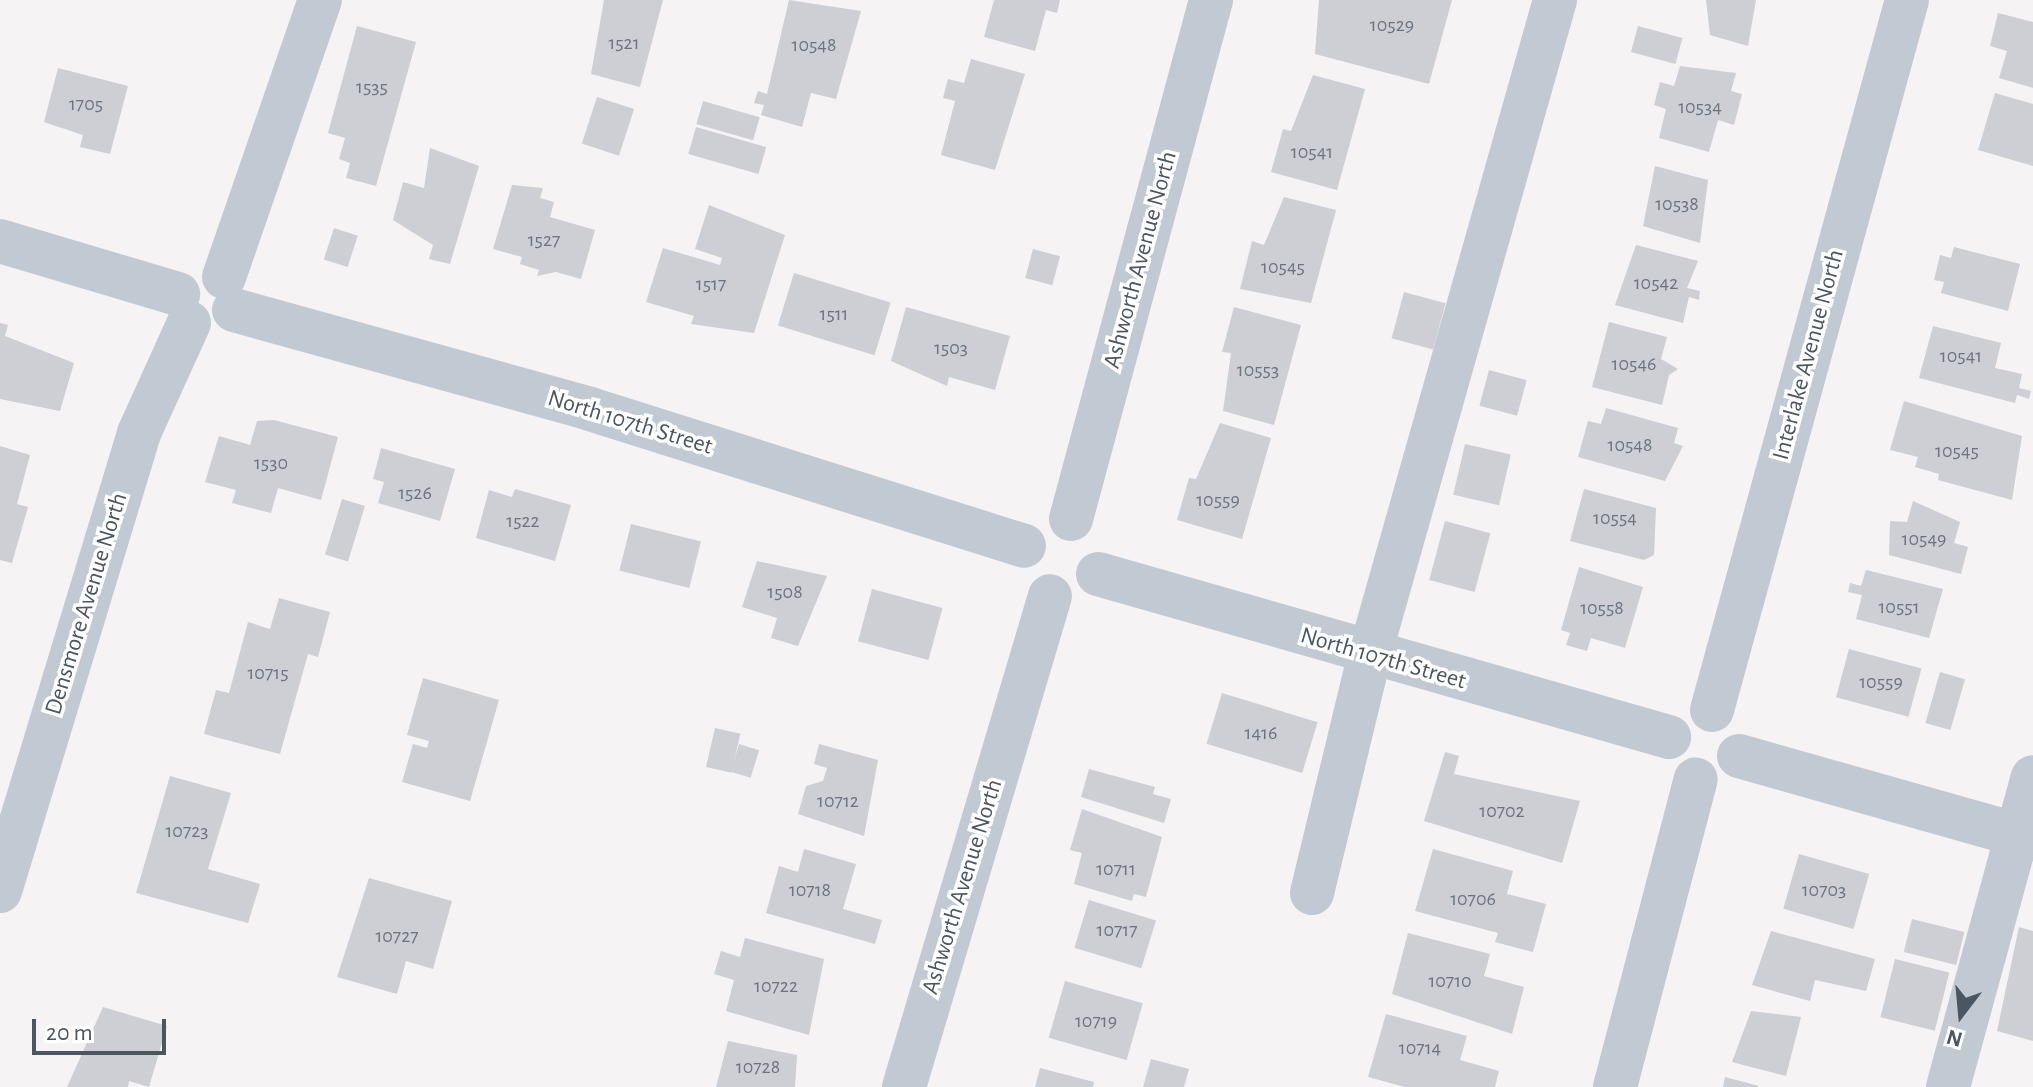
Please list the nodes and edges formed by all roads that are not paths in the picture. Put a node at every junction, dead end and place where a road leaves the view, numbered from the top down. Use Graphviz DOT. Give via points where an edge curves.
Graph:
graph roads {
  1 [pos="320,0"];
  2 [pos="1211,0"];
  3 [pos="1555,0"];
  4 [pos="1907,0"];
  5 [pos="0,241"];
  6 [pos="229,294"];
  7 [pos="183,308"];
  8 [pos="1071,519"];
  9 [pos="1024,546"];
  10 [pos="1098,574"];
  11 [pos="1050,596"];
  12 [pos="1369,657"];
  13 [pos="1712,710"];
  14 [pos="1669,737"];
  15 [pos="1739,756"];
  16 [pos="2033,777"];
  17 [pos="1696,779"];
  18 [pos="2025,837"];
  19 [pos="0,891"];
  20 [pos="1312,893"];
  21 [pos="904,1087"];
  22 [pos="1615,1087"];
  23 [pos="1948,1087"];
  1 -- 6 [label="street"];
  2 -- 8 [label="street, Ashworth Avenue North"];
  3 -- 12 [label="street"];
  4 -- 13 [label="street, Interlake Avenue North"];
  5 -- 7 [label="street"];
  6 -- 7 [label="street" via="218,328"];
  6 -- 9 [label="street, North 107th Street"];
  7 -- 19 [label="street, Densmore Avenue North" via="139,433"];
  8 -- 9 [label="street" via="1043,523"];
  8 -- 10 [label="street" via="1100,547"];
  9 -- 11 [label="street" via="1026,577"];
  10 -- 11 [label="street" via="1080,595"];
  10 -- 12 [label="street, North 107th Street"];
  11 -- 21 [label="street, Ashworth Avenue North"];
  12 -- 14 [label="street, North 107th Street"];
  12 -- 20 [label="street"];
  13 -- 14 [label="street" via="1686,714"];
  13 -- 15 [label="street" via="1738,732"];
  14 -- 17 [label="street" via="1673,763"];
  15 -- 17 [label="street" via="1724,775"];
  15 -- 18 [label="street"];
  16 -- 18 [label="street"];
  17 -- 22 [label="street"];
  18 -- 23 [label="street"];
}
